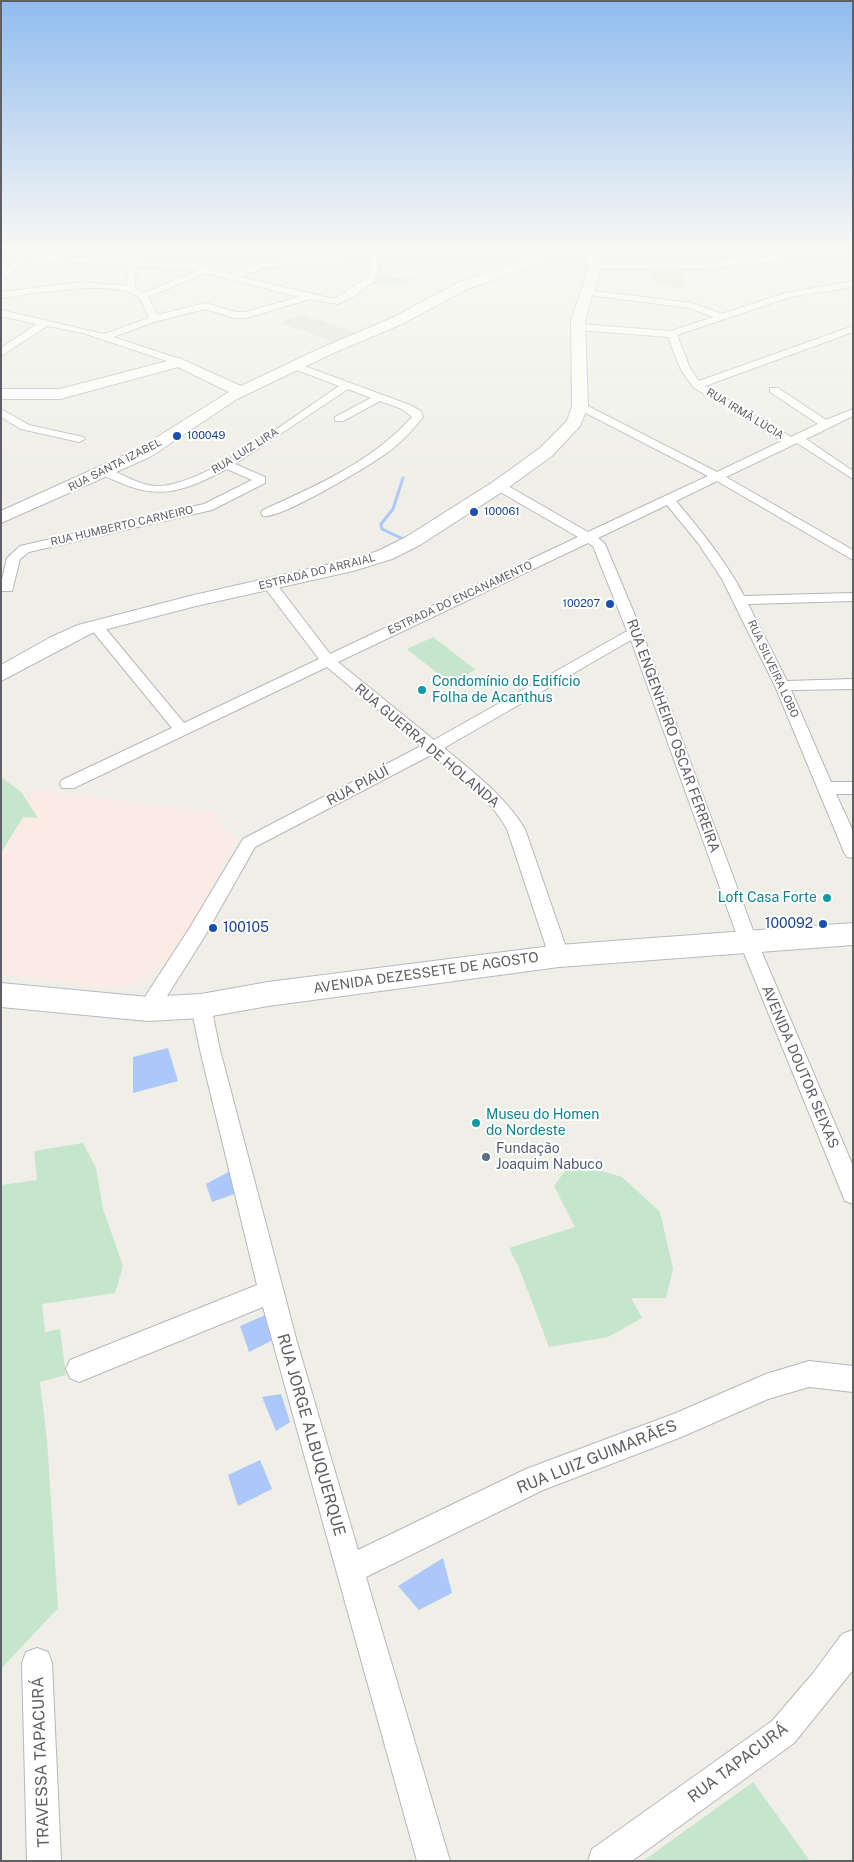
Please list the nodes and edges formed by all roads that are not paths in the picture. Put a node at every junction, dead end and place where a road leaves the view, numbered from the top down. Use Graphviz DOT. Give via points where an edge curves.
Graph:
graph roads {
  1 [pos="30,333"];
  2 [pos="89,333"];
  3 [pos="116,333"];
  4 [pos="370,333"];
  5 [pos="578,333"];
  6 [pos="657,333"];
  7 [pos="675,333"];
  8 [pos="842,333"];
  9 [pos="672,334"];
  10 [pos="105,337"];
  11 [pos="3,351"];
  12 [pos="179,362"];
  13 [pos="296,366"];
  14 [pos="347,385"];
  15 [pos="697,385"];
  16 [pos="774,390"];
  17 [pos="241,392"];
  18 [pos="1,394"];
  19 [pos="380,397"];
  20 [pos="580,406"];
  21 [pos="1,412"];
  22 [pos="853,412"];
  23 [pos="418,417"];
  24 [pos="339,419"];
  25 [pos="826,425"];
  26 [pos="80,439"];
  27 [pos="794,440"];
  28 [pos="226,465"];
  29 [pos="106,472"];
  30 [pos="715,475"];
  31 [pos="853,476"];
  32 [pos="499,486"];
  33 [pos="668,499"];
  34 [pos="267,513"];
  35 [pos="1,518"];
  36 [pos="589,537"];
  37 [pos="853,556"];
  38 [pos="270,585"];
  39 [pos="8,588"];
  40 [pos="853,597"];
  41 [pos="739,600"];
  42 [pos="96,626"];
  43 [pos="635,632"];
  44 [pos="328,660"];
  45 [pos="1,674"];
  46 [pos="853,684"];
  47 [pos="782,686"];
  48 [pos="181,729"];
  49 [pos="431,746"];
  50 [pos="68,784"];
  51 [pos="827,788"];
  52 [pos="853,788"];
  53 [pos="853,852"];
  54 [pos="853,934"];
  55 [pos="748,941"];
  56 [pos="559,956"];
  57 [pos="1,995"];
  58 [pos="201,1006"];
  59 [pos="148,1009"];
  60 [pos="853,1193"];
  61 [pos="272,1291"];
  62 [pos="79,1369"];
  63 [pos="853,1379"];
  64 [pos="349,1570"];
  65 [pos="853,1645"];
  66 [pos="37,1663"];
  67 [pos="44,1861"];
  68 [pos="434,1861"];
  69 [pos="604,1861"];
  1 -- 11 [label="street"];
  2 -- 10 [label="street"];
  3 -- 10 [label="street"];
  4 -- 13 [label="main road, RUA SANTA IZABEL"];
  5 -- 20 [label="main road, ESTRADA DO ARRAIAL"];
  6 -- 9 [label="street"];
  7 -- 9 [label="street"];
  8 -- 15 [label="street"];
  9 -- 15 [label="street, RUA IRMÃ LÚCIA" via="685,368"];
  10 -- 12 [label="street"];
  12 -- 17 [label="main road"];
  12 -- 18 [label="main road" via="60,394"];
  13 -- 14 [label="street"];
  13 -- 17 [label="main road, RUA SANTA IZABEL"];
  14 -- 19 [label="street"];
  14 -- 28 [label="street, RUA LUIZ LIRA"];
  15 -- 27 [label="street, RUA IRMÃ LÚCIA"];
  16 -- 25 [label="street"];
  17 -- 29 [label="main road, RUA SANTA IZABEL" via="151,449"];
  19 -- 23 [label="street" via="413,410"];
  19 -- 24 [label="street"];
  20 -- 30 [label="street"];
  20 -- 32 [label="main road, ESTRADA DO ARRAIAL" via="574,423 560,439"];
  21 -- 26 [label="street" via="25,427"];
  22 -- 25 [label="street, ESTRADA DO ENCANAMENTO"];
  23 -- 34 [label="street" via="383,451 310,493"];
  25 -- 27 [label="street, ESTRADA DO ENCANAMENTO"];
  27 -- 30 [label="street, ESTRADA DO ENCANAMENTO"];
  27 -- 31 [label="street, RUA IRMÃ LÚCIA"];
  28 -- 29 [label="street, RUA LUIZ LIRA" via="180,486 162,490 149,489"];
  28 -- 39 [label="street, RUA HUMBERTO CARNEIRO" via="261,480 208,507 25,549 14,558"];
  29 -- 35 [label="main road, RUA SANTA IZABEL"];
  30 -- 33 [label="street, ESTRADA DO ENCANAMENTO"];
  30 -- 37 [label="street"];
  32 -- 36 [label="street"];
  32 -- 38 [label="main road, ESTRADA DO ARRAIAL" via="413,541 385,554"];
  33 -- 36 [label="street, ESTRADA DO ENCANAMENTO"];
  33 -- 41 [label="street, RUA SILVEIRA LOBO" via="703,541"];
  36 -- 43 [label="street, RUA ENGENHEIRO OSCAR FERREIRA" via="599,544"];
  36 -- 44 [label="street, ESTRADA DO ENCANAMENTO"];
  38 -- 42 [label="main road, ESTRADA DO ARRAIAL"];
  38 -- 44 [label="street, RUA GUERRA DE HOLANDA"];
  40 -- 41 [label="street"];
  41 -- 47 [label="street, RUA SILVEIRA LOBO"];
  42 -- 45 [label="main road, ESTRADA DO ARRAIAL" via="58,642"];
  42 -- 48 [label="street"];
  43 -- 49 [label="street, RUA PIAUÍ" via="477,724"];
  43 -- 55 [label="street, RUA ENGENHEIRO OSCAR FERREIRA"];
  44 -- 48 [label="street, ESTRADA DO ENCANAMENTO"];
  44 -- 49 [label="street, RUA GUERRA DE HOLANDA"];
  46 -- 47 [label="street"];
  47 -- 51 [label="street, RUA SILVEIRA LOBO"];
  48 -- 50 [label="street, ESTRADA DO ENCANAMENTO"];
  49 -- 56 [label="street, RUA GUERRA DE HOLANDA" via="473,781 508,815 516,828"];
  49 -- 59 [label="street, RUA PIAUÍ" via="249,843"];
  51 -- 52 [label="street"];
  51 -- 53 [label="street, RUA SILVEIRA LOBO"];
  54 -- 55 [label="main road, AVENIDA DEZESSETE DE AGOSTO"];
  55 -- 56 [label="main road, AVENIDA DEZESSETE DE AGOSTO"];
  55 -- 60 [label="street, AVENIDA DOUTOR SEIXAS"];
  56 -- 58 [label="main road, AVENIDA DEZESSETE DE AGOSTO" via="268,994"];
  57 -- 59 [label="main road, AVENIDA DEZESSETE DE AGOSTO" via="69,1004"];
  58 -- 59 [label="main road, AVENIDA DEZESSETE DE AGOSTO"];
  58 -- 61 [label="street, RUA JORGE ALBUQUERQUE"];
  61 -- 62 [label="street"];
  61 -- 64 [label="street, RUA JORGE ALBUQUERQUE"];
  63 -- 64 [label="street, RUA LUIZ GUIMARÃES" via="809,1374 766,1387 679,1425 536,1479"];
  64 -- 68 [label="street, RUA JORGE ALBUQUERQUE"];
  65 -- 69 [label="street, RUA TAPACURÁ" via="783,1732"];
  66 -- 67 [label="street, TRAVESSA TAPACURÁ"];
}
